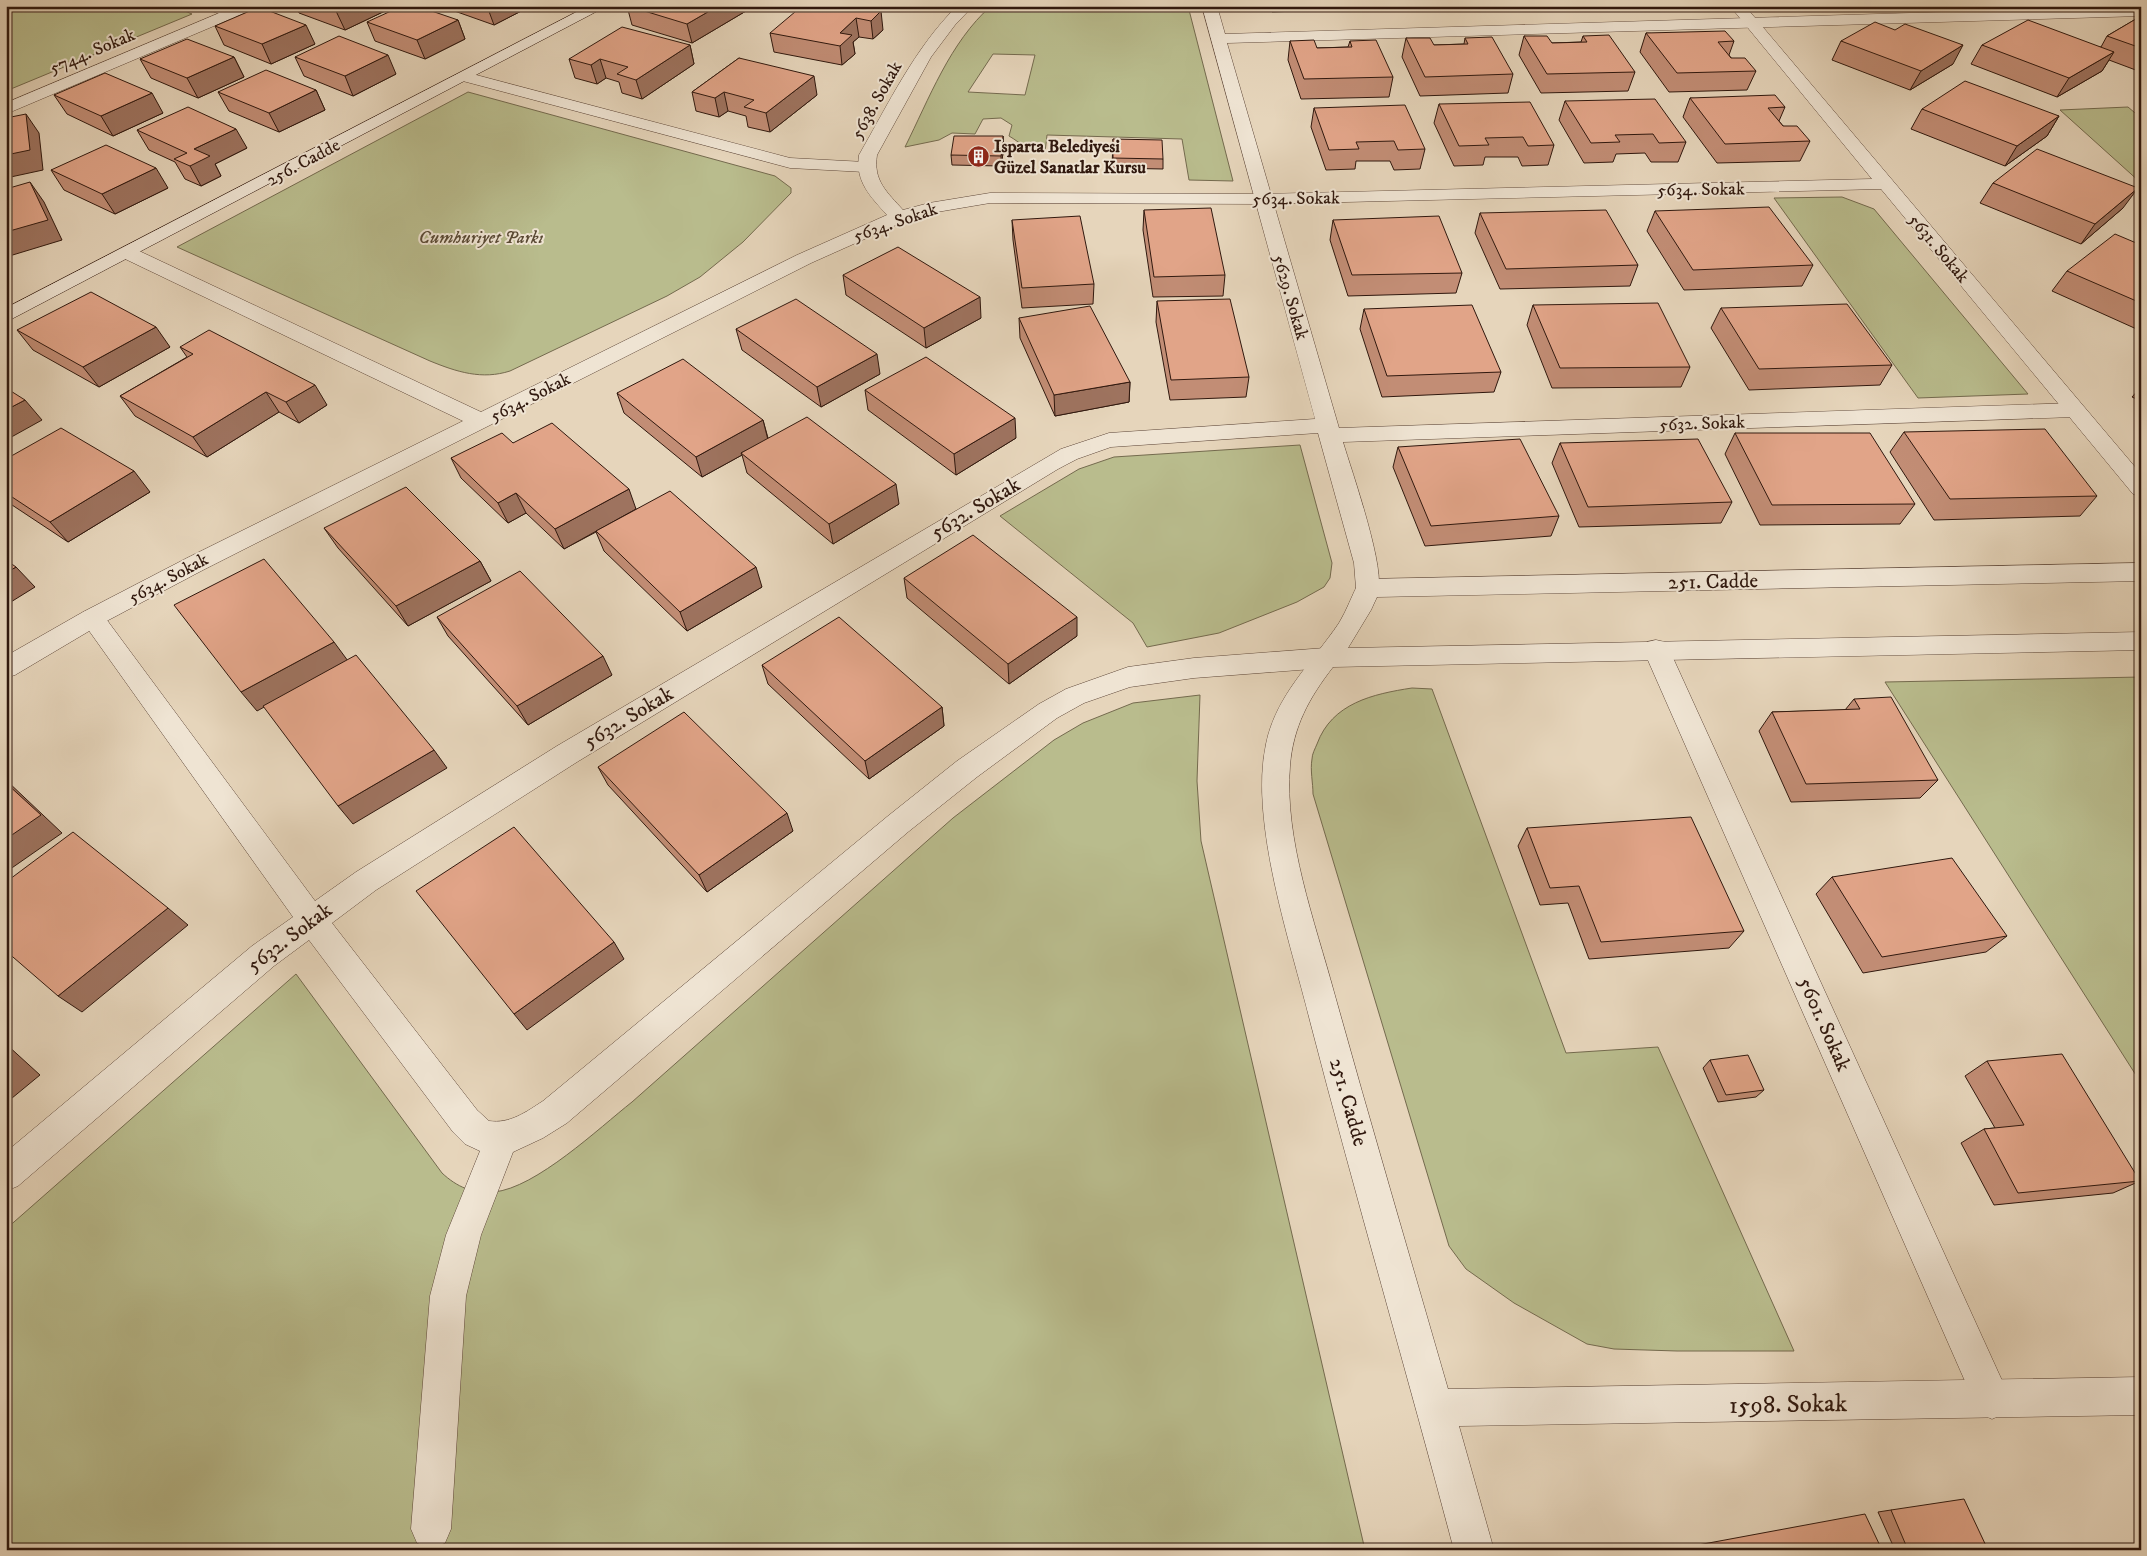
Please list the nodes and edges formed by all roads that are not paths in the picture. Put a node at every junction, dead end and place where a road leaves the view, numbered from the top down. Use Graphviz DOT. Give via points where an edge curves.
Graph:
graph roads {
  1 [pos="212,6"];
  2 [pos="249,6"];
  3 [pos="600,6"];
  4 [pos="966,6"];
  5 [pos="1209,6"];
  6 [pos="1737,6"];
  7 [pos="2141,11"];
  8 [pos="232,14"];
  9 [pos="1750,22"];
  10 [pos="1218,38"];
  11 [pos="465,77"];
  12 [pos="6,109"];
  13 [pos="865,167"];
  14 [pos="1886,184"];
  15 [pos="1264,199"];
  16 [pos="899,217"];
  17 [pos="128,253"];
  18 [pos="6,316"];
  19 [pos="2074,410"];
  20 [pos="482,421"];
  21 [pos="1328,430"];
  22 [pos="2141,489"];
  23 [pos="2141,572"];
  24 [pos="1368,588"];
  25 [pos="92,618"];
  26 [pos="2141,641"];
  27 [pos="1656,650"];
  28 [pos="1326,658"];
  29 [pos="6,668"];
  30 [pos="311,919"];
  31 [pos="502,1138"];
  32 [pos="6,1174"];
  33 [pos="2141,1396"];
  34 [pos="1992,1400"];
  35 [pos="1434,1408"];
  36 [pos="431,1529"];
  37 [pos="1474,1550"];
  1 -- 8 [label="street"];
  2 -- 8 [label="street, 5744. Sokak"];
  3 -- 11 [label="street, 256. Cadde"];
  4 -- 13 [label="street, 5638. Sokak" via="947,24 920,62 868,154"];
  5 -- 10 [label="street, 5629. Sokak"];
  6 -- 9 [label="street, 5631. Sokak"];
  7 -- 9 [label="street"];
  8 -- 12 [label="street, 5744. Sokak"];
  9 -- 10 [label="street"];
  9 -- 14 [label="street, 5631. Sokak"];
  10 -- 15 [label="street, 5629. Sokak"];
  11 -- 13 [label="street" via="790,163"];
  11 -- 17 [label="street, 256. Cadde"];
  13 -- 16 [label="street, 5638. Sokak" via="867,178"];
  14 -- 15 [label="street, 5634. Sokak"];
  14 -- 19 [label="street, 5631. Sokak"];
  15 -- 16 [label="street, 5634. Sokak" via="990,198 929,208"];
  15 -- 21 [label="street, 5629. Sokak"];
  16 -- 20 [label="street, 5634. Sokak" via="804,259"];
  17 -- 18 [label="street, 256. Cadde"];
  17 -- 20 [label="street"];
  19 -- 21 [label="street, 5632. Sokak"];
  19 -- 22 [label="street, 5631. Sokak"];
  20 -- 25 [label="street, 5634. Sokak"];
  21 -- 24 [label="street, 5629. Sokak" via="1366,563"];
  21 -- 30 [label="street, 5632. Sokak" via="1129,438 1109,440 1069,454 828,595 567,754 402,857"];
  23 -- 24 [label="street, 251. Cadde"];
  24 -- 28 [label="street, 251. Cadde" via="1354,623"];
  25 -- 29 [label="street, 5634. Sokak"];
  25 -- 30 [label="street"];
  26 -- 27 [label="street"];
  27 -- 28 [label="street"];
  27 -- 34 [label="street, 5601. Sokak"];
  28 -- 31 [label="street" via="1136,676 1102,684 1048,711 905,818 555,1112 535,1125"];
  28 -- 35 [label="street, 251. Cadde" via="1297,696 1287,719 1276,777 1278,816 1320,1002"];
  30 -- 31 [label="street" via="465,1121 487,1138"];
  30 -- 32 [label="street, 5632. Sokak" via="213,997"];
  31 -- 36 [label="street" via="460,1240 448,1296"];
  33 -- 34 [label="street, 1598. Sokak"];
  34 -- 35 [label="street, 1598. Sokak"];
  35 -- 37 [label="street, 251. Cadde"];
}
